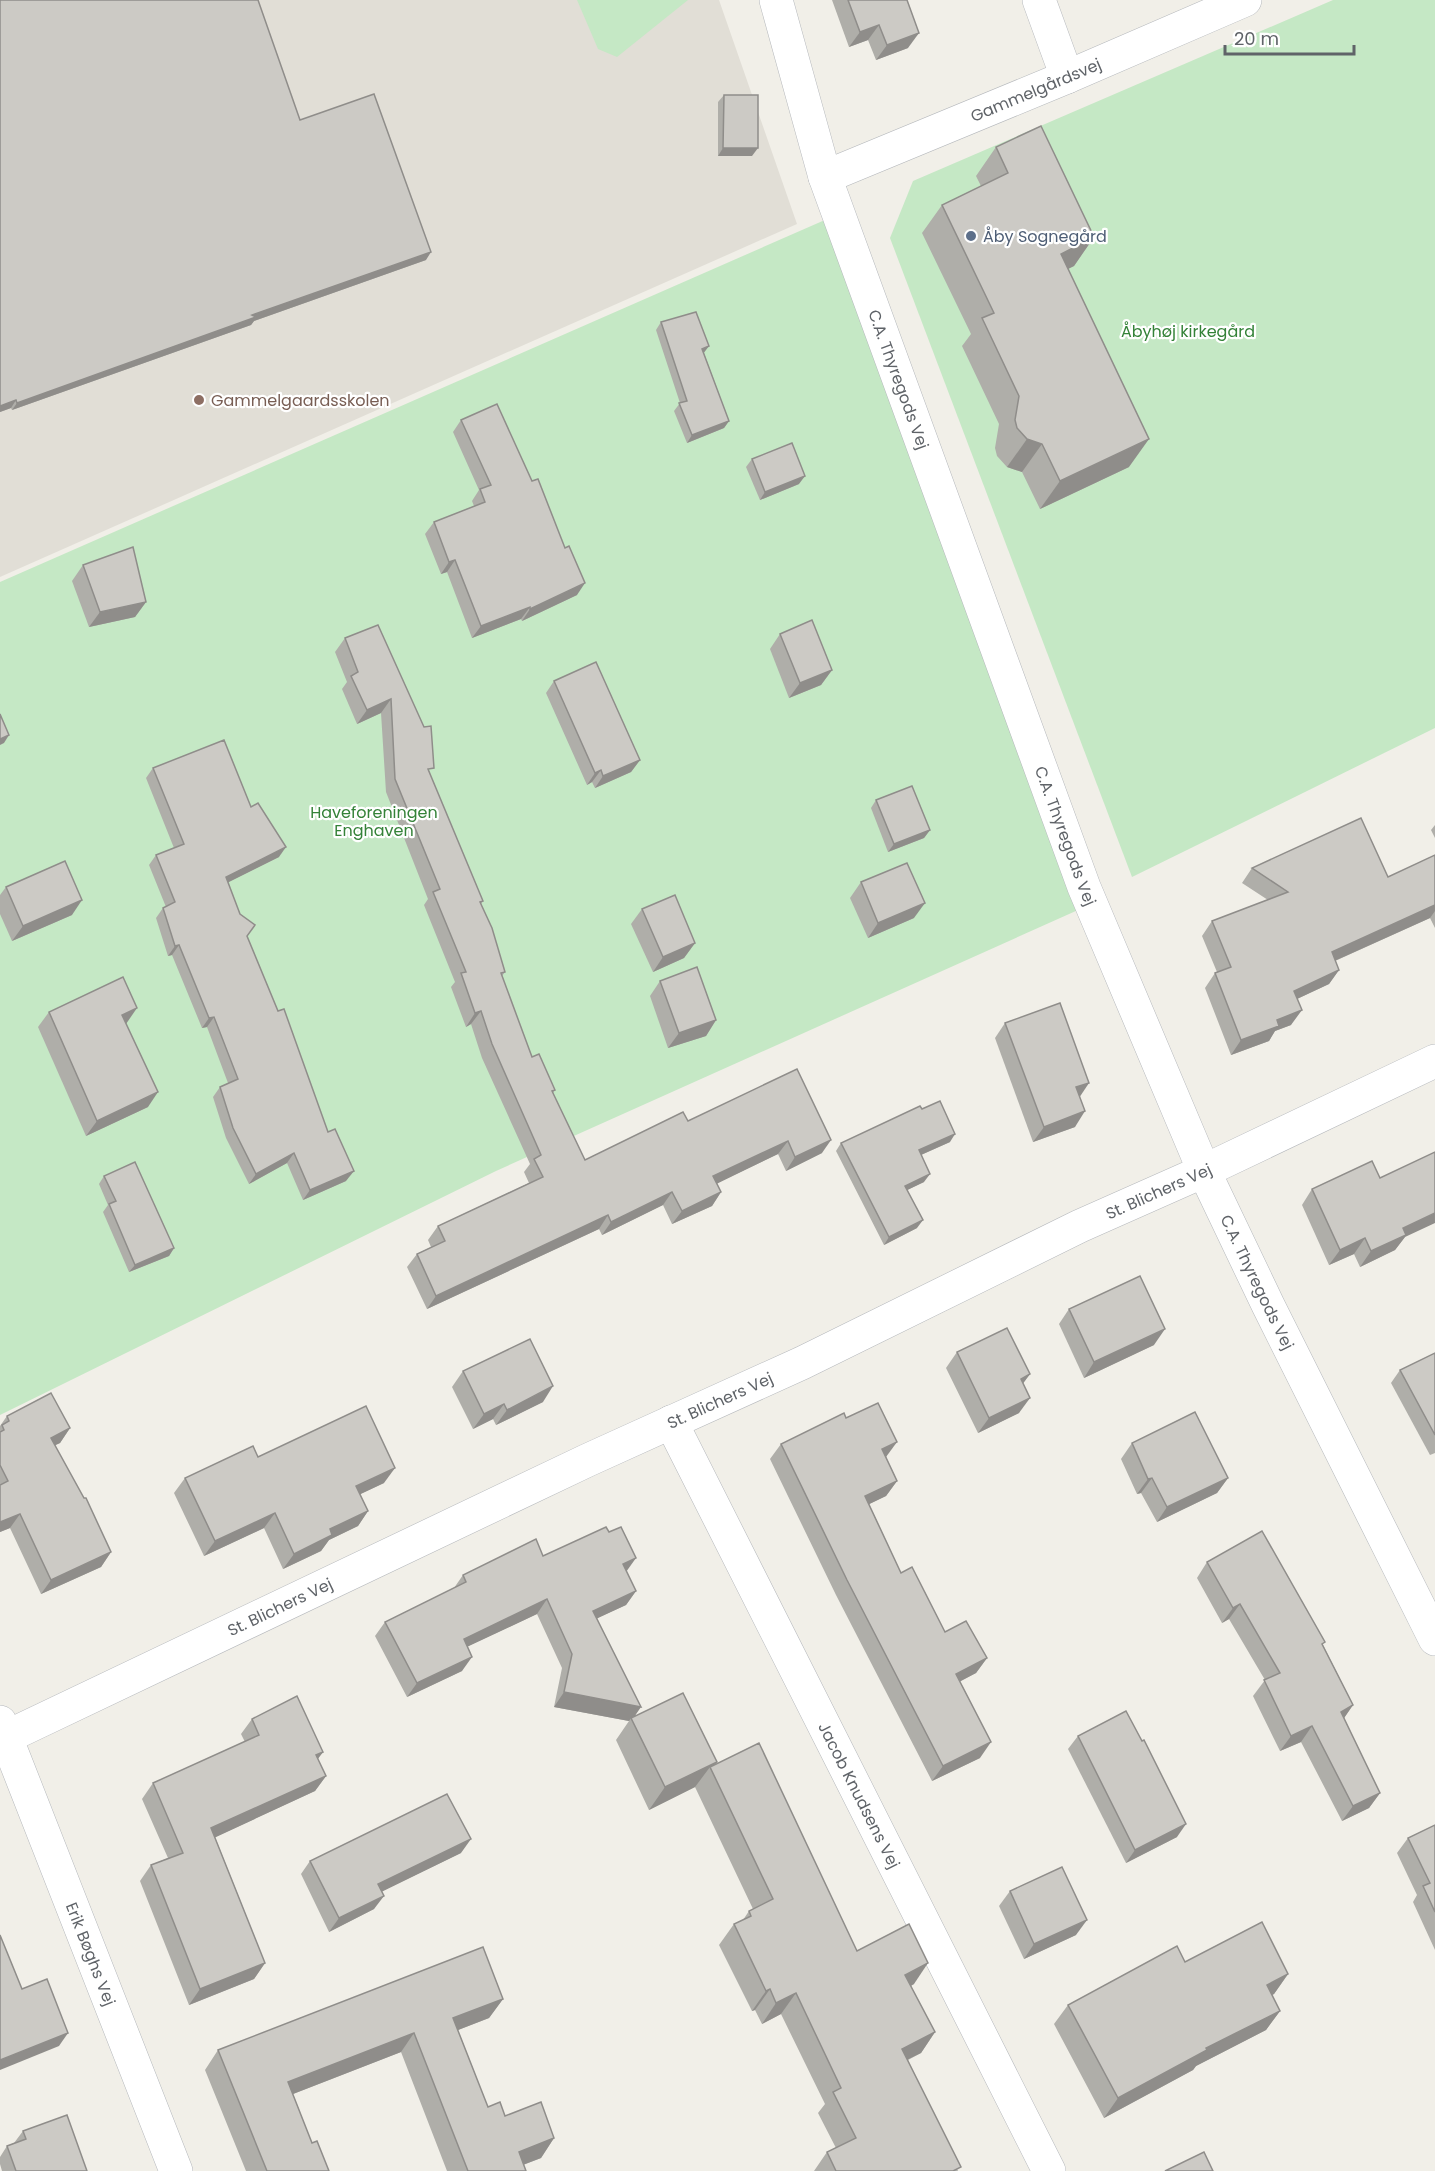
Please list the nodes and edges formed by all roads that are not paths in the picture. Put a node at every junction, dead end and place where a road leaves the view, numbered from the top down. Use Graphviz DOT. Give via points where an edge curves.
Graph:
graph roads {
  1 [pos="776,0"];
  2 [pos="1039,0"];
  3 [pos="1245,0"];
  4 [pos="1067,77"];
  5 [pos="825,177"];
  6 [pos="1435,1061"];
  7 [pos="1204,1171"];
  8 [pos="671,1422"];
  9 [pos="1435,1639"];
  10 [pos="2,1734"];
  11 [pos="176,2171"];
  12 [pos="1049,2171"];
  1 -- 5 [label="street, C.A. Thyregods Vej"];
  2 -- 4 [label="street"];
  3 -- 4 [label="street, Gammelgårdsvej"];
  4 -- 5 [label="street, Gammelgårdsvej"];
  5 -- 7 [label="street, C.A. Thyregods Vej" via="1084,887"];
  6 -- 7 [label="street, St. Blichers Vej"];
  7 -- 8 [label="street, St. Blichers Vej" via="1080,1226 802,1363"];
  7 -- 9 [label="street, C.A. Thyregods Vej"];
  8 -- 10 [label="street, St. Blichers Vej"];
  8 -- 12 [label="street, Jacob Knudsens Vej"];
  10 -- 11 [label="street, Erik Bøghs Vej"];
}
